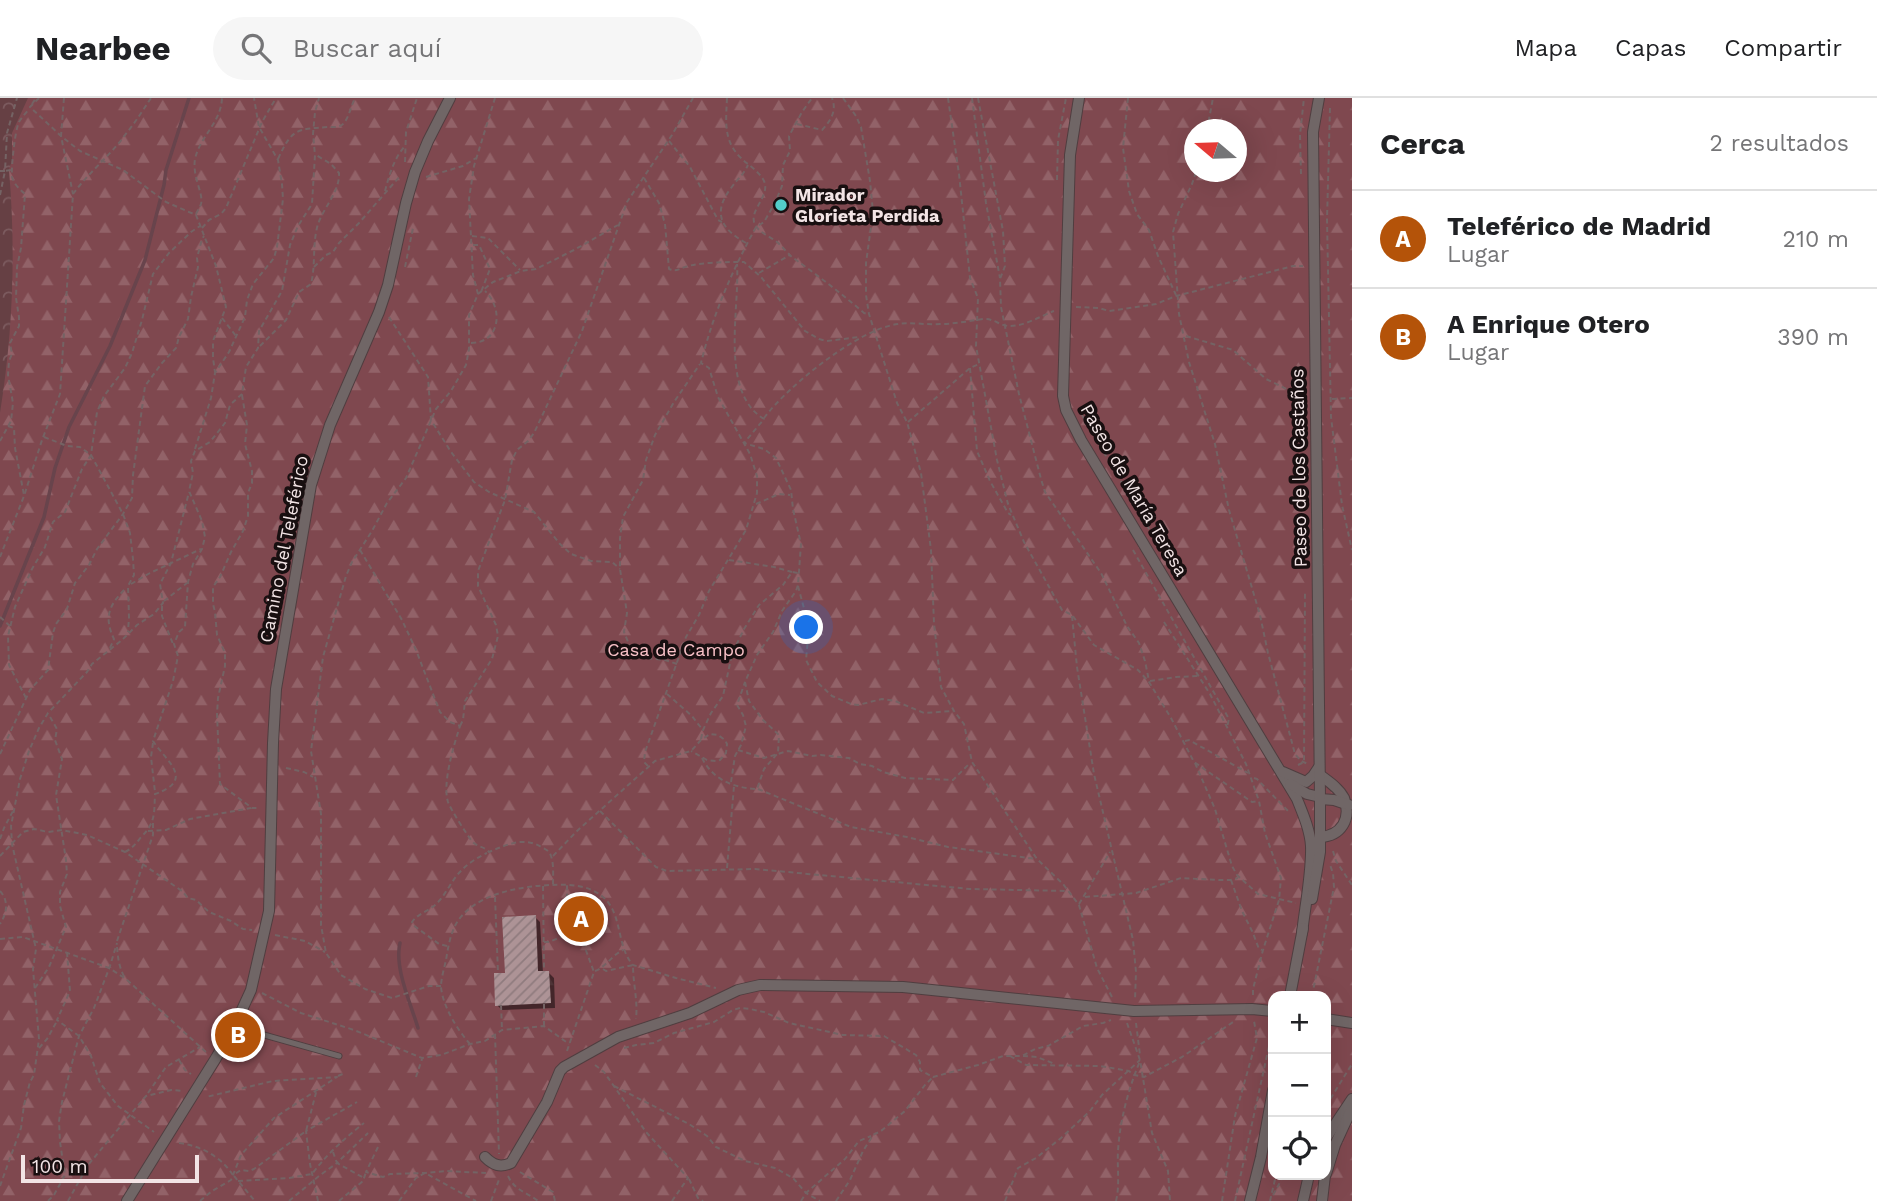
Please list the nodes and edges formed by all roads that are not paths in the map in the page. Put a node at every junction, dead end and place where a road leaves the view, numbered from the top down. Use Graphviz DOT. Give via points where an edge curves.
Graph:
graph roads {
  1 [pos="450,98"];
  2 [pos="1079,98"];
  3 [pos="1325,99"];
  4 [pos="1320,768"];
  5 [pos="1281,770"];
  6 [pos="1290,784"];
  7 [pos="1320,798"];
  8 [pos="1349,805"];
  9 [pos="1319,837"];
  10 [pos="1301,933"];
  11 [pos="1291,991"];
  12 [pos="1268,1011"];
  13 [pos="1331,1020"];
  14 [pos="1352,1024"];
  15 [pos="235,1025"];
  16 [pos="339,1056"];
  17 [pos="564,1058"];
  18 [pos="561,1071"];
  19 [pos="1352,1099"];
  20 [pos="1352,1108"];
  21 [pos="1268,1117"];
  22 [pos="1331,1131"];
  23 [pos="485,1157"];
  24 [pos="1331,1159"];
  25 [pos="1308,1180"];
  26 [pos="1325,1180"];
  27 [pos="127,1201"];
  28 [pos="1250,1201"];
  29 [pos="1303,1201"];
  30 [pos="1322,1201"];
  1 -- 15 [label="street, Camino del Teleférico" via="415,172 379,312 315,470 276,689 269,911 250,990"];
  2 -- 5 [label="street, Paseo de María Teresa" via="1070,155 1066,410"];
  3 -- 4 [label="street, Paseo de los Castaños" via="1313,132"];
  4 -- 5 [label="street" via="1306,782"];
  4 -- 7 [label="street, Paseo de los Castaños"];
  4 -- 8 [label="street"];
  5 -- 6 [label="street, Paseo de María Teresa"];
  6 -- 7 [label="street"];
  6 -- 9 [label="street, Paseo de María Teresa" via="1304,818"];
  7 -- 8 [label="street"];
  7 -- 9 [label="street, Paseo de los Castaños"];
  8 -- 9 [label="street" via="1344,825 1336,834"];
  9 -- 10 [label="street"];
  9 -- 10 [label="street" via="1312,900"];
  10 -- 11 [label="street"];
  12 -- 18 [label="street" via="1120,1013 903,987 760,985 618,1037"];
  13 -- 14 [label="street"];
  15 -- 16 [label="lane"];
  15 -- 27 [label="street, Camino del Teleférico"];
  17 -- 18 [label="lane"];
  18 -- 23 [label="street" via="547,1102 504,1167"];
  19 -- 22 [label="street"];
  20 -- 24 [label="street"];
  21 -- 28 [label="street"];
  25 -- 29 [label="street"];
  26 -- 30 [label="street"];
}
